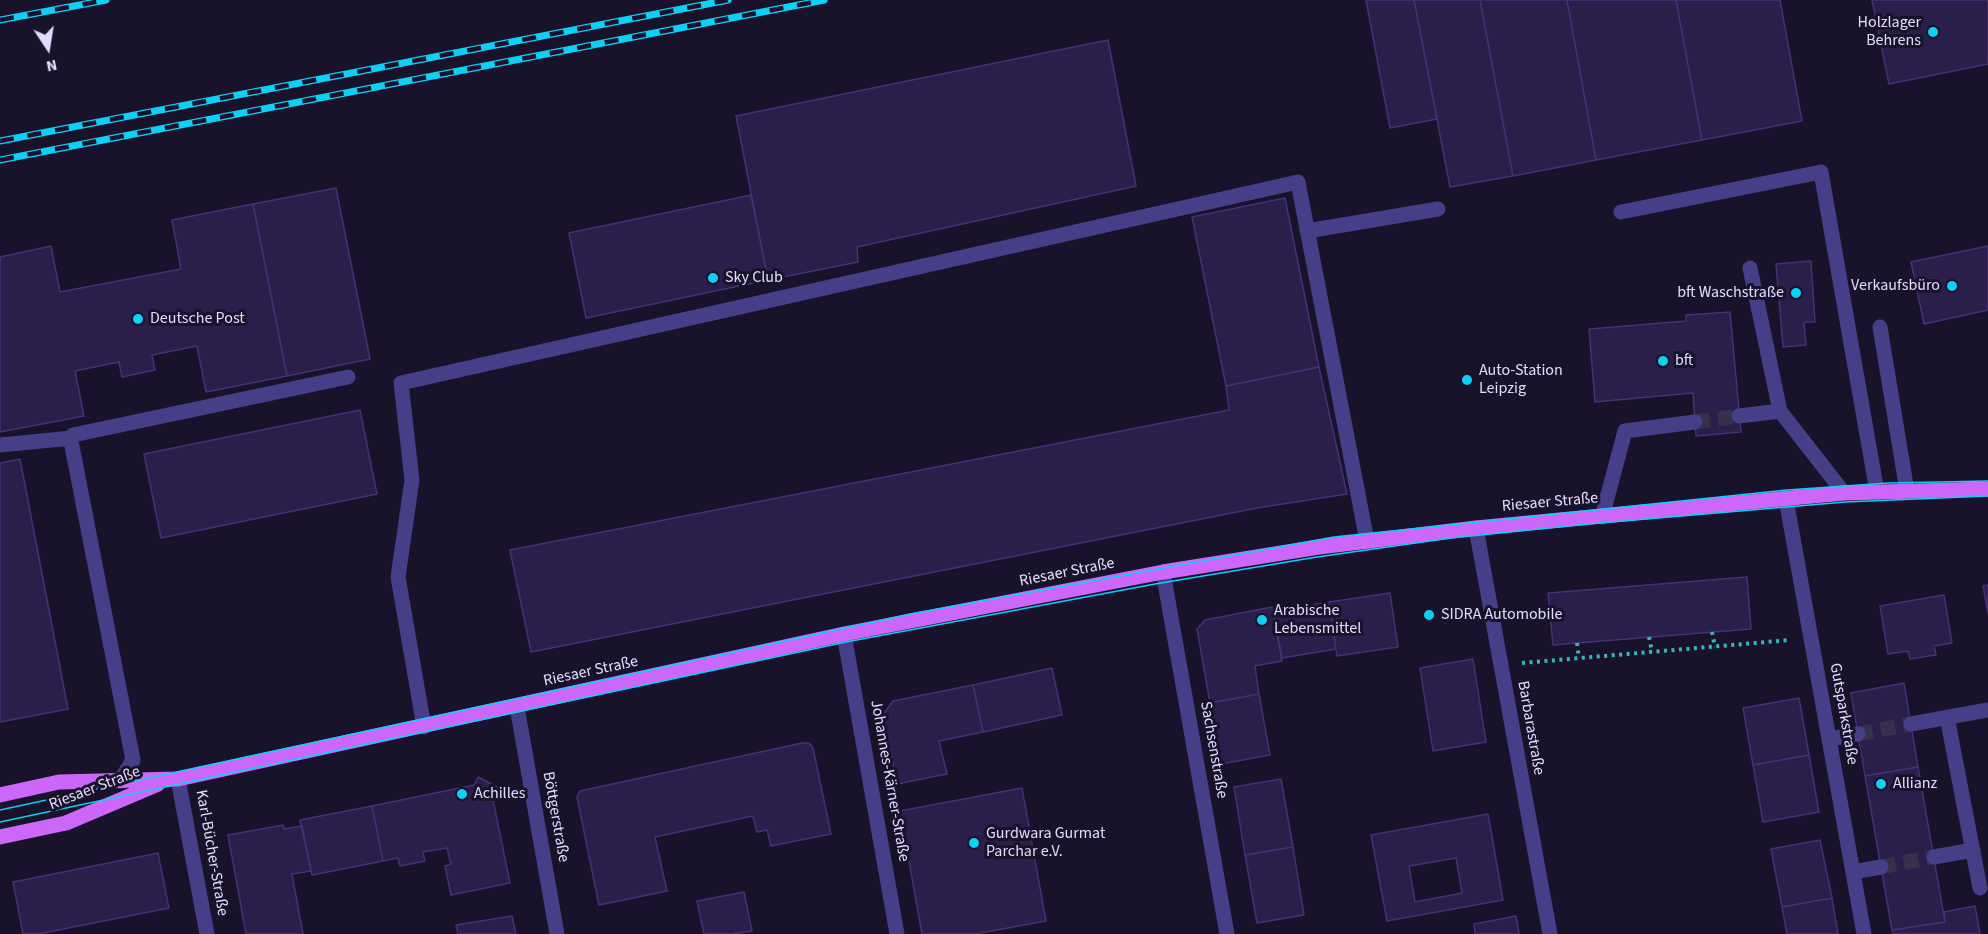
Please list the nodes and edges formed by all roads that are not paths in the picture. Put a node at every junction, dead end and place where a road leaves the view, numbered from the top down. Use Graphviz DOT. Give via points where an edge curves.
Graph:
graph roads {
  1 [pos="1438,208"];
  2 [pos="1621,212"];
  3 [pos="1307,231"];
  4 [pos="1750,268"];
  5 [pos="1880,327"];
  6 [pos="348,377"];
  7 [pos="1780,411"];
  8 [pos="1739,416"];
  9 [pos="1695,422"];
  10 [pos="72,438"];
  11 [pos="0,445"];
  12 [pos="1988,489"];
  13 [pos="1907,491"];
  14 [pos="1877,492"];
  15 [pos="1844,493"];
  16 [pos="1786,500"];
  17 [pos="1602,517"];
  18 [pos="1476,528"];
  19 [pos="1367,541"];
  20 [pos="1163,572"];
  21 [pos="844,634"];
  22 [pos="517,706"];
  23 [pos="1988,710"];
  24 [pos="1947,717"];
  25 [pos="1911,724"];
  26 [pos="424,727"];
  27 [pos="1858,734"];
  28 [pos="1829,739"];
  29 [pos="172,780"];
  30 [pos="120,781"];
  31 [pos="0,795"];
  32 [pos="0,837"];
  33 [pos="1973,850"];
  34 [pos="1934,857"];
  35 [pos="1881,867"];
  36 [pos="1853,872"];
  37 [pos="1980,888"];
  38 [pos="207,934"];
  39 [pos="557,934"];
  40 [pos="897,934"];
  41 [pos="1227,934"];
  42 [pos="1550,934"];
  43 [pos="1864,934"];
  1 -- 3 [label="street"];
  2 -- 14 [label="street" via="1821,172"];
  3 -- 19 [label="street"];
  3 -- 26 [label="street" via="1298,182 401,383 412,480 398,577"];
  4 -- 7 [label="street"];
  5 -- 13 [label="street"];
  6 -- 10 [label="street" via="86,431"];
  7 -- 8 [label="street"];
  7 -- 15 [label="street"];
  9 -- 17 [label="street" via="1625,431"];
  10 -- 11 [label="street"];
  10 -- 30 [label="street" via="133,760"];
  12 -- 13 [label="main road, Riesaer Straße"];
  13 -- 14 [label="main road, Riesaer Straße"];
  14 -- 15 [label="main road, Riesaer Straße"];
  15 -- 16 [label="main road, Riesaer Straße"];
  16 -- 17 [label="main road, Riesaer Straße"];
  16 -- 28 [label="street, Gutsparkstraße"];
  17 -- 18 [label="main road, Riesaer Straße"];
  18 -- 19 [label="main road, Riesaer Straße"];
  18 -- 42 [label="street, Barbarastraße"];
  19 -- 20 [label="main road, Riesaer Straße"];
  20 -- 21 [label="main road, Riesaer Straße"];
  20 -- 41 [label="street, Sachsenstraße"];
  21 -- 22 [label="main road, Riesaer Straße"];
  21 -- 40 [label="street, Johannes-Kärner-Straße"];
  22 -- 26 [label="main road, Riesaer Straße"];
  22 -- 39 [label="street, Böttgerstraße"];
  23 -- 24 [label="street"];
  24 -- 25 [label="street"];
  24 -- 33 [label="street"];
  26 -- 29 [label="main road, Riesaer Straße"];
  27 -- 28 [label="street"];
  28 -- 36 [label="street, Gutsparkstraße"];
  29 -- 30 [label="main road, Riesaer Straße"];
  29 -- 32 [label="main road, Riesaer Straße" via="66,823"];
  29 -- 38 [label="street, Karl-Bücher-Straße"];
  30 -- 31 [label="main road, Riesaer Straße" via="59,783"];
  33 -- 34 [label="street"];
  33 -- 37 [label="street"];
  35 -- 36 [label="street"];
  36 -- 43 [label="street, Gutsparkstraße"];
}
